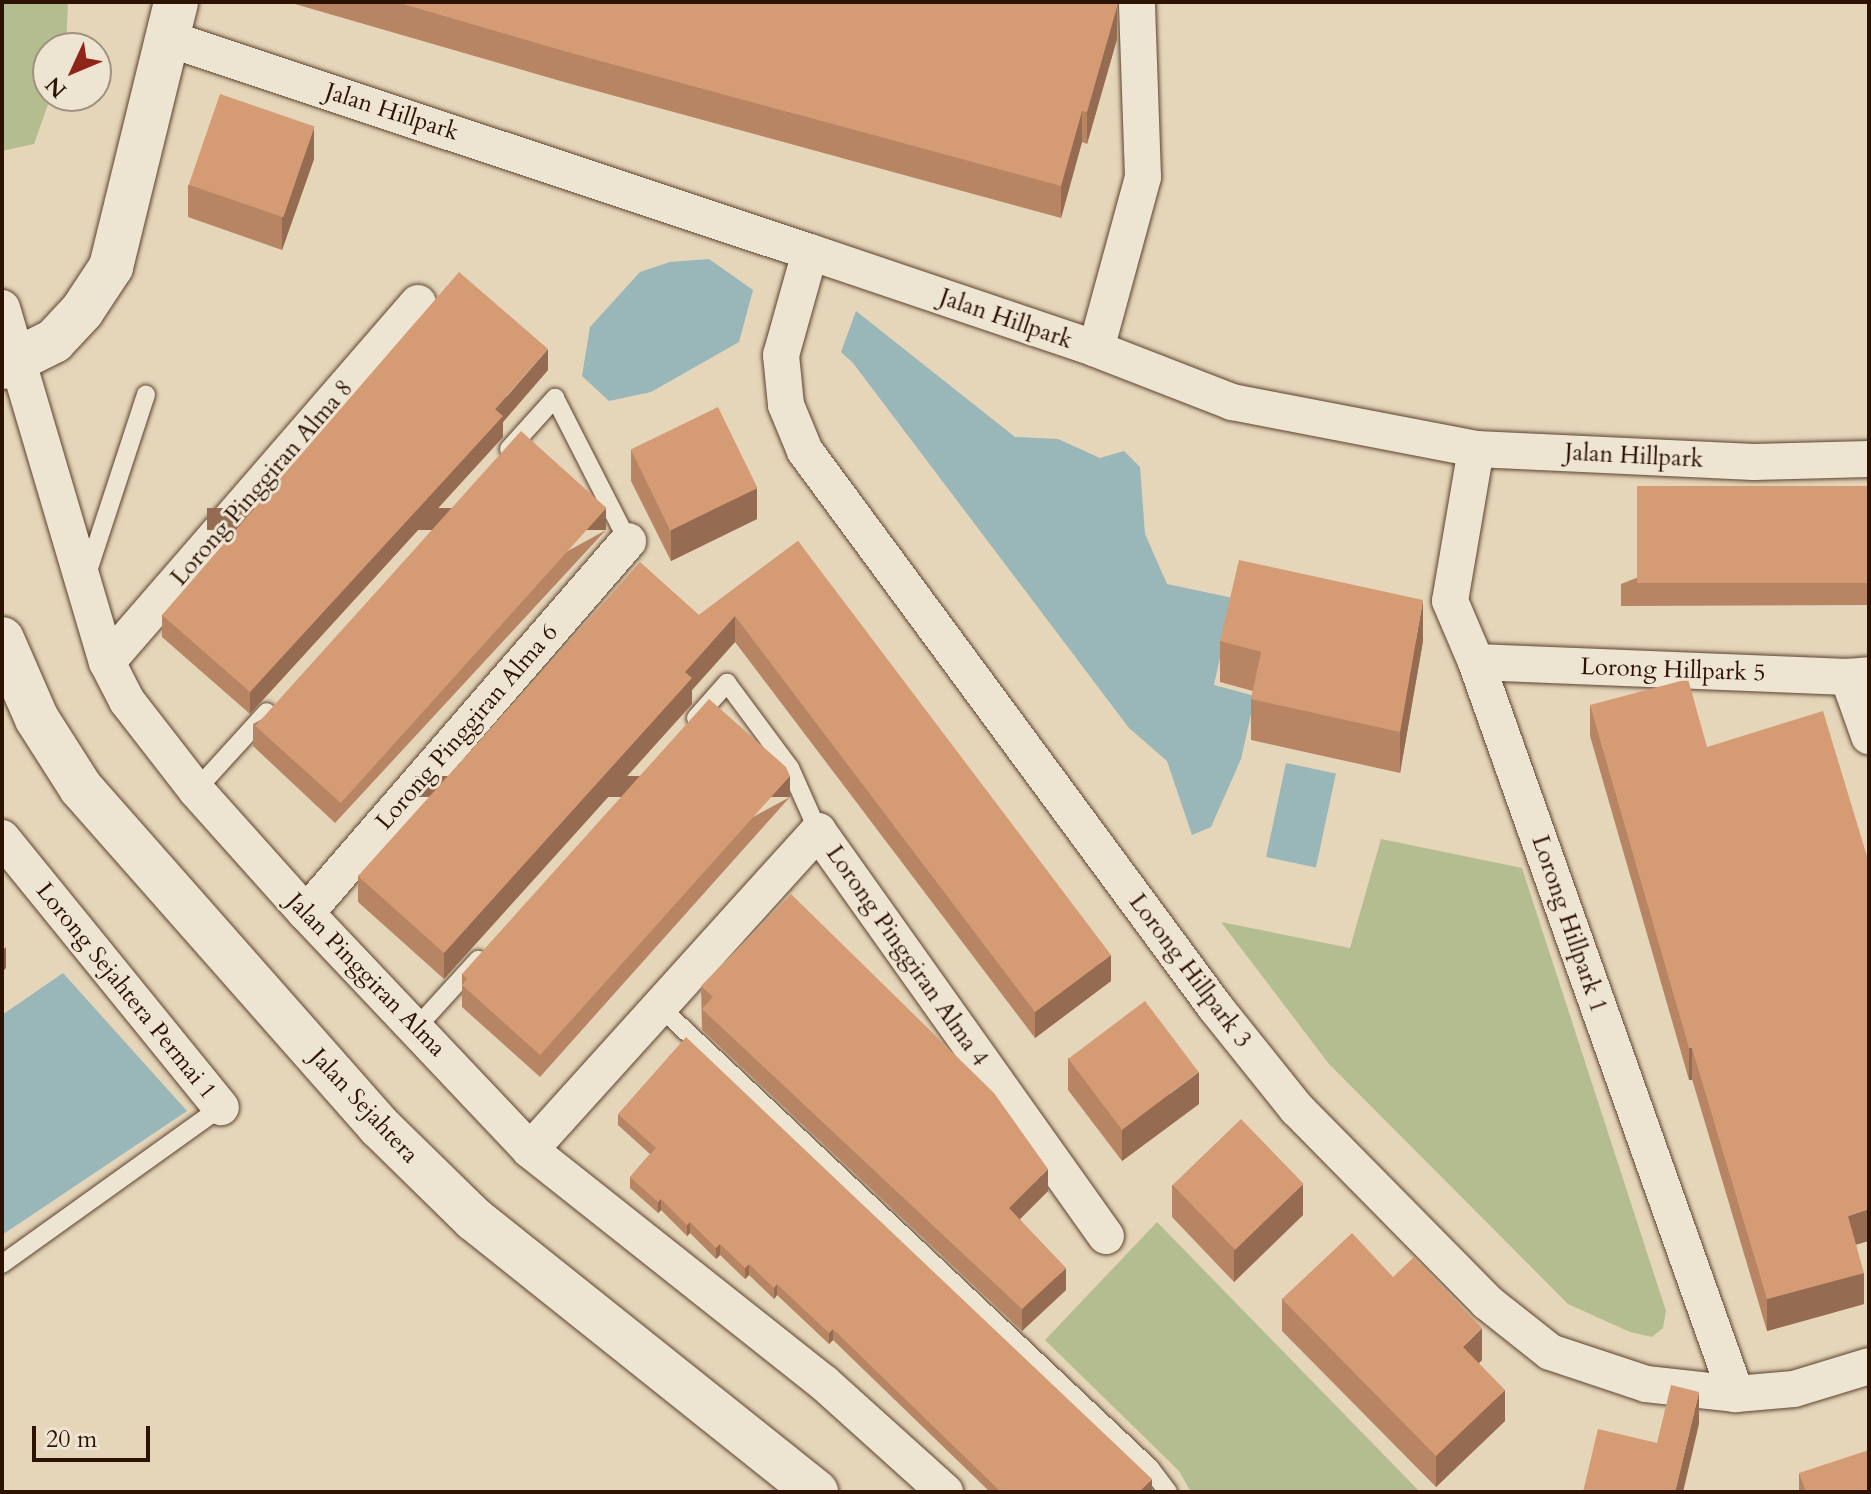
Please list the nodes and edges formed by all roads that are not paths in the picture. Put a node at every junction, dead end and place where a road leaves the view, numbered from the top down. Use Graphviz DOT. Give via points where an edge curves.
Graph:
graph roads {
  1 [pos="1137,2"];
  2 [pos="172,21"];
  3 [pos="810,252"];
  4 [pos="418,303"];
  5 [pos="2,308"];
  6 [pos="1096,349"];
  7 [pos="10,364"];
  8 [pos="146,395"];
  9 [pos="1476,449"];
  10 [pos="1869,459"];
  11 [pos="492,467"];
  12 [pos="628,541"];
  13 [pos="84,583"];
  14 [pos="2,639"];
  15 [pos="107,662"];
  16 [pos="1476,662"];
  17 [pos="1858,676"];
  18 [pos="280,698"];
  19 [pos="684,731"];
  20 [pos="1869,736"];
  21 [pos="196,790"];
  22 [pos="818,831"];
  23 [pos="2,838"];
  24 [pos="306,913"];
  25 [pos="492,944"];
  26 [pos="658,1005"];
  27 [pos="417,1027"];
  28 [pos="221,1107"];
  29 [pos="530,1150"];
  30 [pos="1106,1236"];
  31 [pos="2,1264"];
  32 [pos="1869,1366"];
  33 [pos="1736,1394"];
  34 [pos="816,1492"];
  35 [pos="945,1492"];
  36 [pos="1168,1492"];
  1 -- 6 [label="street" via="1143,177"];
  2 -- 3 [label="street, Jalan Hillpark"];
  2 -- 7 [label="main road" via="111,267 54,341"];
  3 -- 6 [label="street, Jalan Hillpark"];
  3 -- 33 [label="street, Lorong Hillpark 3" via="781,355 786,405 805,451 1216,1008 1297,1109 1487,1302 1550,1352 1646,1384"];
  4 -- 15 [label="street, Lorong Pinggiran Alma 8"];
  5 -- 7 [label="street, Jalan Pinggiran Alma"];
  6 -- 9 [label="street, Jalan Hillpark" via="1232,402"];
  7 -- 13 [label="street, Jalan Pinggiran Alma"];
  8 -- 13 [label="lane"];
  9 -- 10 [label="street, Jalan Hillpark" via="1754,462"];
  9 -- 16 [label="street, Lorong Hillpark 1" via="1450,601"];
  11 -- 12 [label="lane" via="555,398"];
  12 -- 24 [label="street, Lorong Pinggiran Alma 6"];
  13 -- 15 [label="street, Jalan Pinggiran Alma"];
  14 -- 34 [label="main road, Jalan Sejahtera" via="37,719 81,788 380,1127 474,1219"];
  15 -- 21 [label="street, Jalan Pinggiran Alma" via="127,701"];
  16 -- 17 [label="street, Lorong Hillpark 5"];
  16 -- 33 [label="street, Lorong Hillpark 1"];
  17 -- 20 [label="street"];
  18 -- 21 [label="lane"];
  19 -- 22 [label="lane" via="727,683 790,768"];
  21 -- 24 [label="street, Jalan Pinggiran Alma"];
  22 -- 26 [label="street, Lorong Pinggiran Alma 4"];
  22 -- 30 [label="street, Lorong Pinggiran Alma 4"];
  23 -- 28 [label="street, Lorong Sejahtera Permai 1"];
  24 -- 27 [label="street, Jalan Pinggiran Alma"];
  25 -- 27 [label="lane"];
  26 -- 29 [label="street, Lorong Pinggiran Alma 4"];
  26 -- 36 [label="lane" via="1150,1468"];
  27 -- 29 [label="street, Jalan Pinggiran Alma"];
  28 -- 31 [label="lane"];
  29 -- 35 [label="street, Jalan Pinggiran Alma" via="824,1383"];
  32 -- 33 [label="street, Lorong Hillpark 3" via="1794,1389"];
}
